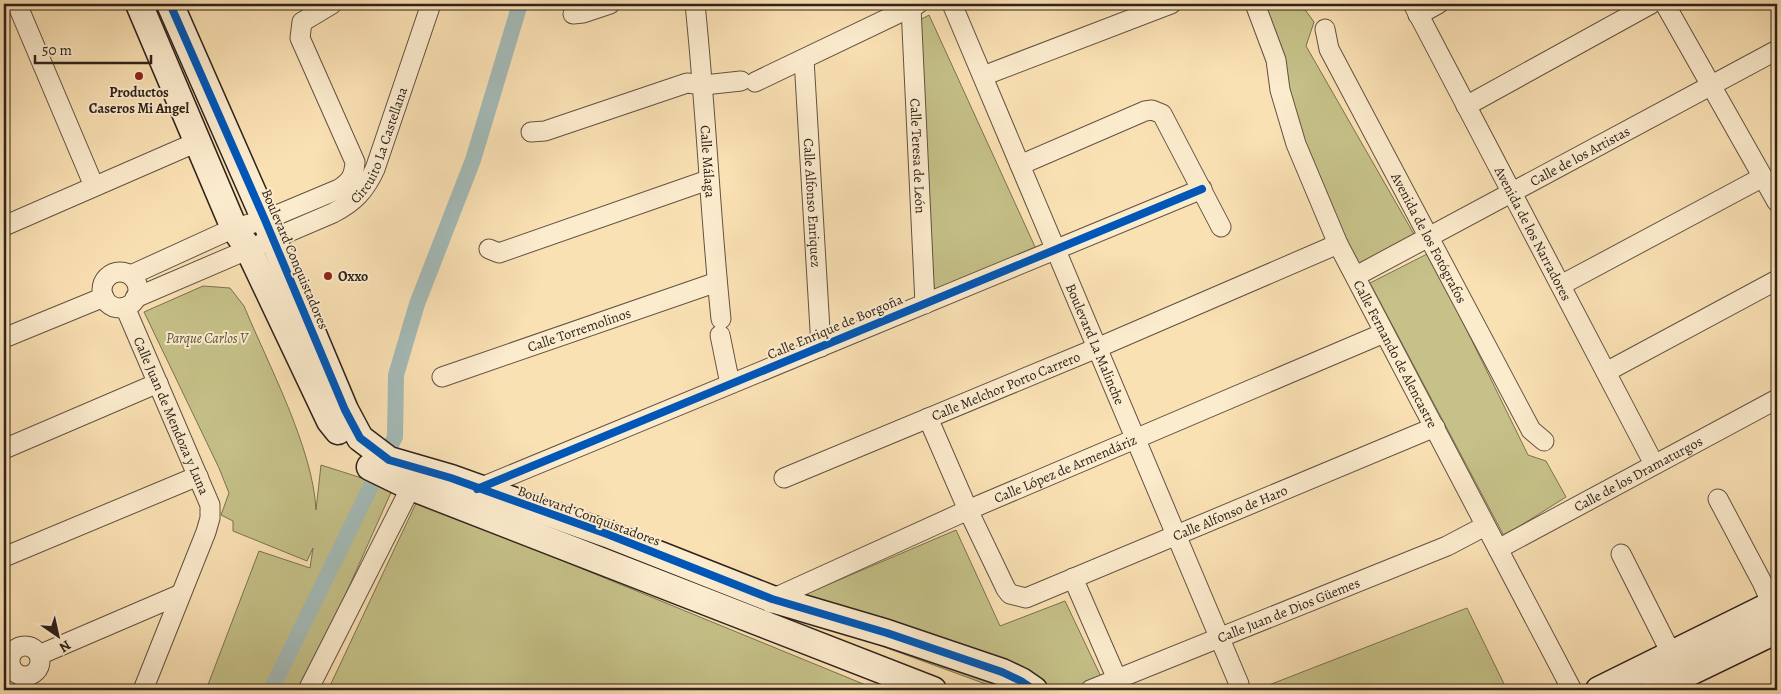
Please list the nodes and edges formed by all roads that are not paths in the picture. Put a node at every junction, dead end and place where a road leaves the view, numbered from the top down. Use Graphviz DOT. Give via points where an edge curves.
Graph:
graph roads {
  1 [pos="17,4"];
  2 [pos="139,4"];
  3 [pos="170,4"];
  4 [pos="332,4"];
  5 [pos="431,4"];
  6 [pos="610,4"];
  7 [pos="695,4"];
  8 [pos="952,4"];
  9 [pos="1171,4"];
  10 [pos="1255,4"];
  11 [pos="1438,4"];
  12 [pos="1651,4"];
  13 [pos="1665,4"];
  14 [pos="915,6"];
  15 [pos="1416,9"];
  16 [pos="572,14"];
  17 [pos="1325,29"];
  18 [pos="1777,50"];
  19 [pos="804,59"];
  20 [pos="983,76"];
  21 [pos="704,85"];
  22 [pos="1711,86"];
  23 [pos="1466,106"];
  24 [pos="531,132"];
  25 [pos="197,142"];
  26 [pos="1020,165"];
  27 [pos="1763,177"];
  28 [pos="361,179"];
  29 [pos="708,180"];
  30 [pos="94,186"];
  31 [pos="1202,188"];
  32 [pos="1512,193"];
  33 [pos="1777,202"];
  34 [pos="4,226"];
  35 [pos="1222,227"];
  36 [pos="269,229"];
  37 [pos="241,238"];
  38 [pos="1428,238"];
  39 [pos="1338,244"];
  40 [pos="489,249"];
  41 [pos="1056,250"];
  42 [pos="130,276"];
  43 [pos="1356,276"];
  44 [pos="1777,280"];
  45 [pos="717,282"];
  46 [pos="1561,286"];
  47 [pos="104,297"];
  48 [pos="130,302"];
  49 [pos="925,304"];
  50 [pos="1384,333"];
  51 [pos="4,338"];
  52 [pos="821,347"];
  53 [pos="1097,348"];
  54 [pos="1606,372"];
  55 [pos="442,377"];
  56 [pos="158,383"];
  57 [pos="730,384"];
  58 [pos="1777,399"];
  59 [pos="928,418"];
  60 [pos="1435,427"];
  61 [pos="1136,440"];
  62 [pos="1544,441"];
  63 [pos="4,449"];
  64 [pos="1654,464"];
  65 [pos="198,476"];
  66 [pos="784,478"];
  67 [pos="411,488"];
  68 [pos="478,489"];
  69 [pos="1718,499"];
  70 [pos="968,510"];
  71 [pos="1485,526"];
  72 [pos="1176,535"];
  73 [pos="1498,549"];
  74 [pos="1621,554"];
  75 [pos="4,557"];
  76 [pos="1073,578"];
  77 [pos="181,594"];
  78 [pos="772,599"];
  79 [pos="1776,608"];
  80 [pos="760,623"];
  81 [pos="1777,630"];
  82 [pos="1219,638"];
  83 [pos="8,667"];
  84 [pos="1682,673"];
  85 [pos="1116,679"];
  86 [pos="1238,684"];
  87 [pos="143,690"];
  88 [pos="308,690"];
  89 [pos="934,690"];
  90 [pos="1034,690"];
  91 [pos="1090,690"];
  92 [pos="1572,690"];
  93 [pos="1599,690"];
  94 [pos="1652,690"];
  1 -- 30 [label="street"];
  2 -- 25 [label="street"];
  3 -- 36 [label="street, Boulevard Conquistadores"];
  4 -- 28 [label="street, Circuito La Castellana" via="302,22 300,38"];
  5 -- 28 [label="street, Circuito La Castellana"];
  6 -- 16 [label="street"];
  7 -- 21 [label="street, Calle Málaga"];
  8 -- 20 [label="street, Boulevard La Malinche"];
  9 -- 20 [label="street"];
  10 -- 39 [label="street, Calle Fernando de Alencastre" via="1276,60 1280,90 1292,132"];
  11 -- 15 [label="street"];
  12 -- 23 [label="street"];
  13 -- 22 [label="street"];
  14 -- 19 [label="street"];
  14 -- 49 [label="street, Calle Teresa de León"];
  15 -- 23 [label="street, Avenida de los Narradores"];
  17 -- 38 [label="street, Avenida de los Fotógrafos" via="1329,49"];
  18 -- 22 [label="street, Calle de los Artistas"];
  19 -- 21 [label="street" via="748,81"];
  19 -- 52 [label="street, Calle Alfonso Enriquez"];
  20 -- 26 [label="street, Boulevard La Malinche"];
  21 -- 24 [label="street" via="687,83 545,131"];
  21 -- 29 [label="street, Calle Málaga"];
  22 -- 27 [label="street"];
  22 -- 32 [label="street, Calle de los Artistas"];
  23 -- 32 [label="street, Avenida de los Narradores"];
  25 -- 30 [label="street"];
  25 -- 37 [label="street"];
  26 -- 31 [label="street" via="1144,111 1157,112 1162,114"];
  26 -- 41 [label="street, Boulevard La Malinche"];
  27 -- 33 [label="street"];
  27 -- 46 [label="street"];
  28 -- 36 [label="street, Circuito La Castellana" via="349,204"];
  29 -- 40 [label="street" via="500,253"];
  29 -- 45 [label="street, Calle Málaga"];
  30 -- 34 [label="street"];
  31 -- 35 [label="street"];
  31 -- 41 [label="street, Calle Enrique de Borgoña"];
  32 -- 38 [label="street, Calle de los Artistas"];
  32 -- 46 [label="street, Avenida de los Narradores"];
  36 -- 37 [label="street, Circuito La Castellana"];
  36 -- 68 [label="street, Boulevard Conquistadores" via="344,410 360,438 389,460"];
  37 -- 42 [label="street"];
  37 -- 48 [label="street"];
  37 -- 67 [label="street" via="330,421 352,451 371,467"];
  38 -- 43 [label="street, Calle de los Artistas"];
  38 -- 62 [label="street, Avenida de los Fotógrafos" via="1531,430"];
  39 -- 43 [label="street, Calle Fernando de Alencastre"];
  39 -- 53 [label="street, Calle Melchor Porto Carrero"];
  41 -- 49 [label="street, Calle Enrique de Borgoña"];
  41 -- 53 [label="street, Boulevard La Malinche"];
  42 -- 47 [label="street" via="119,272 109,276 103,286"];
  42 -- 48 [label="street" via="138,286"];
  43 -- 50 [label="street, Calle Fernando de Alencastre"];
  44 -- 54 [label="street"];
  45 -- 55 [label="street, Calle Torremolinos"];
  45 -- 57 [label="street, Calle Málaga" via="720,327"];
  46 -- 54 [label="street, Avenida de los Narradores"];
  47 -- 48 [label="street" via="113,306"];
  47 -- 51 [label="street"];
  48 -- 56 [label="street, Calle Juan de Mendoza y Luna"];
  49 -- 52 [label="street, Calle Enrique de Borgoña"];
  50 -- 60 [label="street, Calle Fernando de Alencastre"];
  50 -- 61 [label="street, Calle López de Armendáriz"];
  52 -- 57 [label="street, Calle Enrique de Borgoña"];
  53 -- 59 [label="street, Calle Melchor Porto Carrero"];
  53 -- 61 [label="street, Boulevard La Malinche"];
  54 -- 64 [label="street, Avenida de los Narradores"];
  56 -- 63 [label="street"];
  56 -- 65 [label="street, Calle Juan de Mendoza y Luna"];
  57 -- 68 [label="street, Calle Enrique de Borgoña"];
  58 -- 64 [label="street, Calle de los Dramaturgos"];
  59 -- 66 [label="street, Calle Melchor Porto Carrero"];
  59 -- 70 [label="street"];
  60 -- 71 [label="street, Calle Fernando de Alencastre"];
  60 -- 72 [label="street, Calle Alfonso de Haro"];
  61 -- 70 [label="street, Calle López de Armendáriz"];
  61 -- 72 [label="street, Boulevard La Malinche"];
  64 -- 73 [label="street, Calle de los Dramaturgos"];
  65 -- 75 [label="street"];
  65 -- 77 [label="street, Calle Juan de Mendoza y Luna" via="210,505 210,518"];
  67 -- 80 [label="street"];
  67 -- 88 [label="street"];
  68 -- 78 [label="street, Boulevard Conquistadores" via="607,534"];
  69 -- 79 [label="street"];
  70 -- 76 [label="street, Calle Alfonso de Haro" via="1010,594 1026,598"];
  70 -- 78 [label="street, Calle López de Armendáriz"];
  71 -- 73 [label="street, Calle Fernando de Alencastre"];
  71 -- 82 [label="street, Calle Juan de Dios Güemes" via="1447,546"];
  72 -- 76 [label="street, Calle Alfonso de Haro"];
  72 -- 82 [label="street, Boulevard La Malinche"];
  73 -- 92 [label="street, Calle Fernando de Alencastre"];
  74 -- 84 [label="street"];
  76 -- 85 [label="street"];
  77 -- 83 [label="street" via="39,655 27,646 18,648"];
  77 -- 87 [label="street, Calle Juan de Mendoza y Luna"];
  78 -- 80 [label="street"];
  78 -- 90 [label="street, Boulevard Conquistadores" via="1002,672"];
  79 -- 84 [label="street"];
  80 -- 89 [label="street"];
  81 -- 84 [label="street"];
  82 -- 85 [label="street, Calle Juan de Dios Güemes"];
  82 -- 86 [label="street, Boulevard La Malinche"];
  84 -- 93 [label="street"];
  84 -- 94 [label="street"];
  85 -- 91 [label="street, Calle Juan de Dios Güemes"];
}
